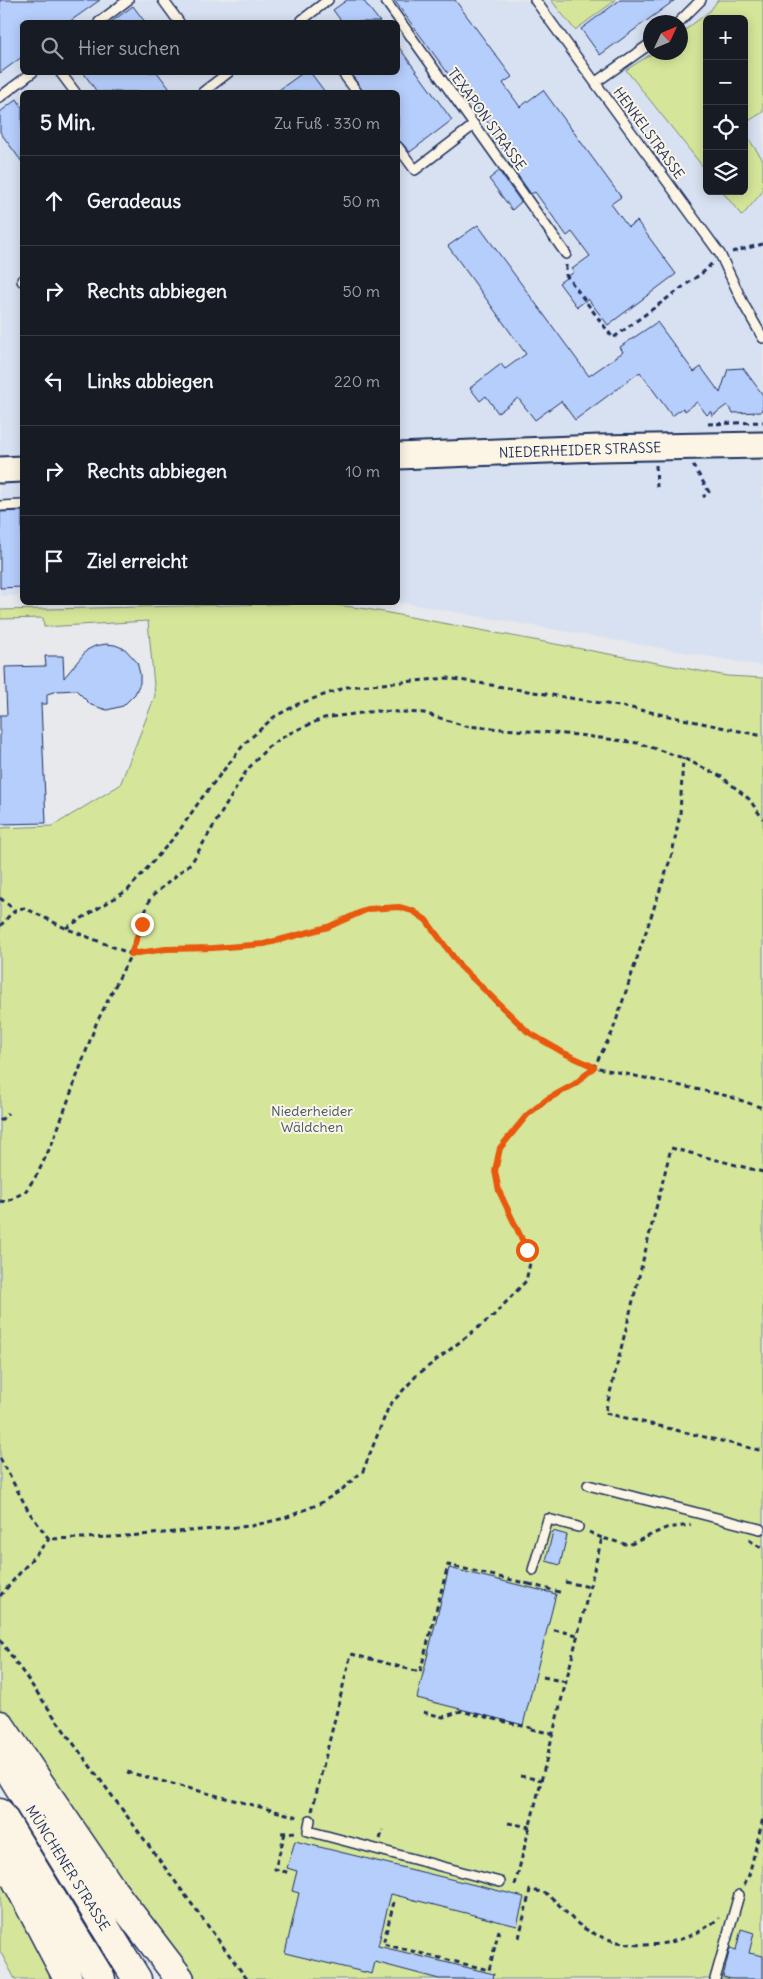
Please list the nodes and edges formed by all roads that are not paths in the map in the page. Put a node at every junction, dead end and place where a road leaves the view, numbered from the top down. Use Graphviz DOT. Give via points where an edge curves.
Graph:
graph roads {
  1 [pos="128,0"];
  2 [pos="163,0"];
  3 [pos="328,0"];
  4 [pos="385,0"];
  5 [pos="535,0"];
  6 [pos="701,0"];
  7 [pos="685,15"];
  8 [pos="102,20"];
  9 [pos="178,20"];
  10 [pos="304,20"];
  11 [pos="399,20"];
  12 [pos="400,21"];
  13 [pos="643,49"];
  14 [pos="29,75"];
  15 [pos="62,75"];
  16 [pos="344,75"];
  17 [pos="217,76"];
  18 [pos="596,82"];
  19 [pos="74,90"];
  20 [pos="205,90"];
  21 [pos="356,90"];
  22 [pos="0,97"];
  23 [pos="474,125"];
  24 [pos="400,150"];
  25 [pos="566,254"];
  26 [pos="763,338"];
  27 [pos="763,445"];
  28 [pos="400,456"];
  29 [pos="20,469"];
  30 [pos="0,470"];
  31 [pos="20,505"];
  32 [pos="0,506"];
  33 [pos="588,1484"];
  34 [pos="578,1527"];
  35 [pos="760,1529"];
  36 [pos="533,1570"];
  37 [pos="0,1725"];
  38 [pos="0,1756"];
  39 [pos="0,1813"];
  40 [pos="310,1820"];
  41 [pos="0,1849"];
  42 [pos="500,1882"];
  43 [pos="739,1895"];
  44 [pos="68,1979"];
  45 [pos="101,1979"];
  46 [pos="137,1979"];
  47 [pos="180,1979"];
  48 [pos="715,1979"];
  1 -- 8 [label="lane"];
  2 -- 9 [label="lane"];
  3 -- 10 [label="lane"];
  4 -- 11 [label="lane, TEXAPON STRASSE"];
  5 -- 18 [label="lane, HENKELSTRASSE"];
  6 -- 7 [label="lane"];
  12 -- 23 [label="lane, TEXAPON STRASSE"];
  13 -- 18 [label="lane"];
  14 -- 22 [label="lane"];
  15 -- 19 [label="lane"];
  16 -- 21 [label="lane"];
  17 -- 20 [label="lane"];
  18 -- 26 [label="lane, HENKELSTRASSE" via="720,254"];
  23 -- 24 [label="lane" via="415,170"];
  23 -- 25 [label="lane, TEXAPON STRASSE"];
  27 -- 28 [label="street, NIEDERHEIDER STRASSE"];
  29 -- 30 [label="street"];
  31 -- 32 [label="lane"];
  33 -- 35 [label="lane"];
  34 -- 36 [label="lane" via="548,1518"];
  37 -- 47 [label="highway" via="113,1891"];
  38 -- 46 [label="highway, MÜNCHENER STRASSE"];
  39 -- 45 [label="highway, MÜNCHENER STRASSE"];
  40 -- 42 [label="lane" via="308,1831"];
  41 -- 44 [label="highway"];
  43 -- 48 [label="lane"];
}
